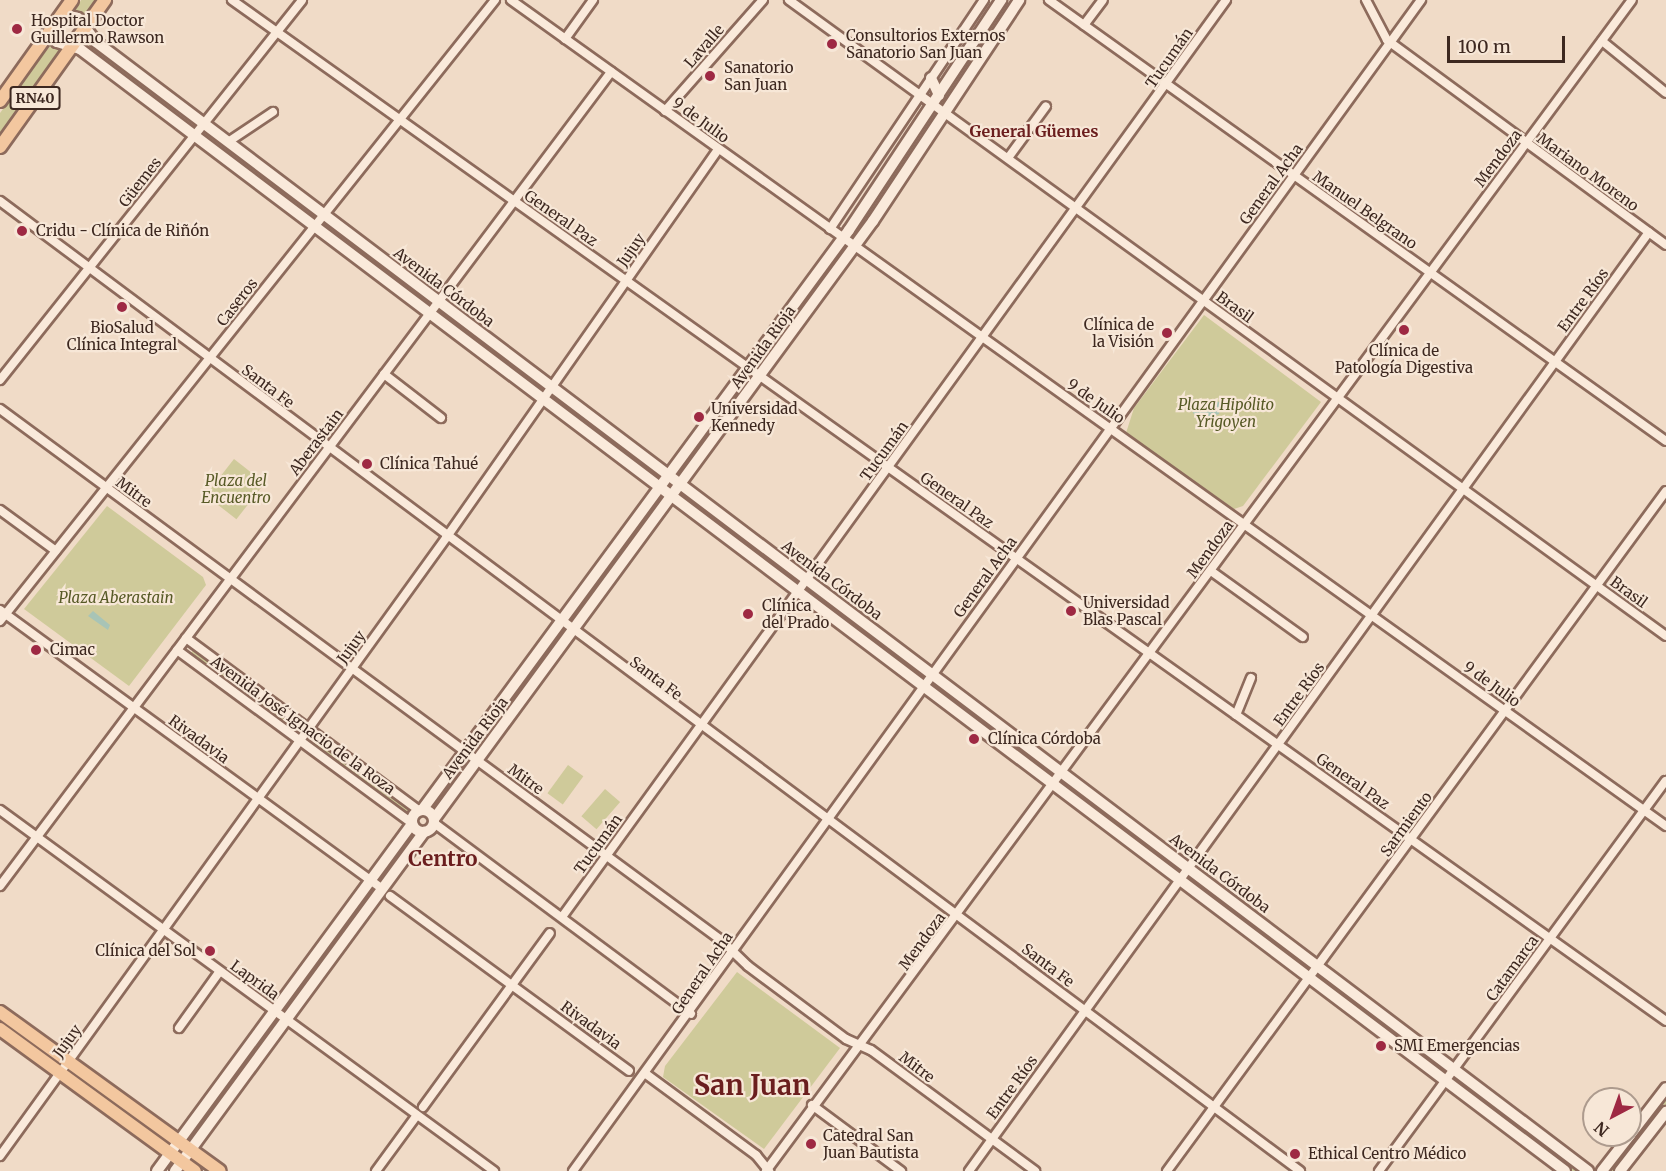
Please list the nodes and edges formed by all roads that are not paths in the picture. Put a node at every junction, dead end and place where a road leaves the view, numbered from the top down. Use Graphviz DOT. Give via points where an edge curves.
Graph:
graph roads {
  1 [pos="72,0"];
  2 [pos="105,0"];
  3 [pos="232,0"];
  4 [pos="302,0"];
  5 [pos="495,0"];
  6 [pos="511,0"];
  7 [pos="593,0"];
  8 [pos="763,0"];
  9 [pos="789,0"];
  10 [pos="984,0"];
  11 [pos="1001,0"];
  12 [pos="1010,0"];
  13 [pos="1019,0"];
  14 [pos="1049,0"];
  15 [pos="1103,0"];
  16 [pos="1226,0"];
  17 [pos="1366,0"];
  18 [pos="1421,0"];
  19 [pos="1632,0"];
  20 [pos="62,14"];
  21 [pos="1007,18"];
  22 [pos="1084,25"];
  23 [pos="86,28"];
  24 [pos="50,31"];
  25 [pos="277,32"];
  26 [pos="565,39"];
  27 [pos="1602,40"];
  28 [pos="1390,42"];
  29 [pos="71,48"];
  30 [pos="611,72"];
  31 [pos="931,78"];
  32 [pos="964,83"];
  33 [pos="1167,85"];
  34 [pos="940,91"];
  35 [pos="1666,93"];
  36 [pos="919,96"];
  37 [pos="0,101"];
  38 [pos="933,105"];
  39 [pos="1046,106"];
  40 [pos="665,111"];
  41 [pos="273,112"];
  42 [pos="945,113"];
  43 [pos="399,119"];
  44 [pos="204,124"];
  45 [pos="194,135"];
  46 [pos="228,142"];
  47 [pos="1525,144"];
  48 [pos="0,147"];
  49 [pos="718,149"];
  50 [pos="917,155"];
  51 [pos="1008,159"];
  52 [pos="1293,176"];
  53 [pos="872,198"];
  54 [pos="0,201"];
  55 [pos="514,201"];
  56 [pos="1077,209"];
  57 [pos="324,214"];
  58 [pos="314,226"];
  59 [pos="830,229"];
  60 [pos="1649,232"];
  61 [pos="843,238"];
  62 [pos="1666,245"];
  63 [pos="855,247"];
  64 [pos="89,268"];
  65 [pos="1430,273"];
  66 [pos="626,280"];
  67 [pos="1203,300"];
  68 [pos="439,302"];
  69 [pos="430,314"];
  70 [pos="983,338"];
  71 [pos="209,359"];
  72 [pos="1555,362"];
  73 [pos="748,368"];
  74 [pos="384,374"];
  75 [pos="760,376"];
  76 [pos="0,380"];
  77 [pos="551,387"];
  78 [pos="543,399"];
  79 [pos="1337,399"];
  80 [pos="0,410"];
  81 [pos="441,418"];
  82 [pos="1110,428"];
  83 [pos="1666,441"];
  84 [pos="328,449"];
  85 [pos="889,468"];
  86 [pos="668,476"];
  87 [pos="680,485"];
  88 [pos="660,487"];
  89 [pos="106,488"];
  90 [pos="1463,489"];
  91 [pos="1666,491"];
  92 [pos="672,496"];
  93 [pos="0,510"];
  94 [pos="1245,524"];
  95 [pos="446,538"];
  96 [pos="56,551"];
  97 [pos="1016,558"];
  98 [pos="1211,571"];
  99 [pos="231,579"];
  100 [pos="807,580"];
  101 [pos="1597,586"];
  102 [pos="798,592"];
  103 [pos="2,615"];
  104 [pos="1372,615"];
  105 [pos="560,623"];
  106 [pos="572,632"];
  107 [pos="1303,636"];
  108 [pos="1666,636"];
  109 [pos="186,638"];
  110 [pos="177,650"];
  111 [pos="1150,654"];
  112 [pos="352,668"];
  113 [pos="932,675"];
  114 [pos="1251,678"];
  115 [pos="924,686"];
  116 [pos="133,708"];
  117 [pos="1505,711"];
  118 [pos="1236,715"];
  119 [pos="700,727"];
  120 [pos="309,728"];
  121 [pos="300,741"];
  122 [pos="1279,745"];
  123 [pos="465,752"];
  124 [pos="477,760"];
  125 [pos="1062,773"];
  126 [pos="1666,781"];
  127 [pos="1054,784"];
  128 [pos="258,799"];
  129 [pos="0,810"];
  130 [pos="421,810"];
  131 [pos="1644,810"];
  132 [pos="434,821"];
  133 [pos="826,821"];
  134 [pos="412,823"];
  135 [pos="1666,826"];
  136 [pos="424,832"];
  137 [pos="36,837"];
  138 [pos="1411,839"];
  139 [pos="606,855"];
  140 [pos="1188,868"];
  141 [pos="1180,880"];
  142 [pos="370,881"];
  143 [pos="0,886"];
  144 [pos="386,893"];
  145 [pos="958,915"];
  146 [pos="562,917"];
  147 [pos="164,930"];
  148 [pos="550,933"];
  149 [pos="1550,939"];
  150 [pos="734,952"];
  151 [pos="1318,967"];
  152 [pos="220,971"];
  153 [pos="1310,978"];
  154 [pos="512,984"];
  155 [pos="1085,1010"];
  156 [pos="275,1011"];
  157 [pos="0,1012"];
  158 [pos="691,1014"];
  159 [pos="286,1020"];
  160 [pos="1666,1021"];
  161 [pos="178,1028"];
  162 [pos="0,1029"];
  163 [pos="860,1045"];
  164 [pos="69,1062"];
  165 [pos="1454,1070"];
  166 [pos="629,1071"];
  167 [pos="60,1073"];
  168 [pos="646,1074"];
  169 [pos="1446,1081"];
  170 [pos="1666,1088"];
  171 [pos="812,1105"];
  172 [pos="423,1107"];
  173 [pos="1214,1107"];
  174 [pos="1666,1112"];
  175 [pos="417,1115"];
  176 [pos="1642,1119"];
  177 [pos="992,1139"];
  178 [pos="179,1141"];
  179 [pos="1621,1147"];
  180 [pos="190,1150"];
  181 [pos="170,1153"];
  182 [pos="0,1156"];
  183 [pos="178,1166"];
  184 [pos="767,1170"];
  185 [pos="157,1171"];
  186 [pos="195,1171"];
  187 [pos="220,1171"];
  188 [pos="376,1171"];
  189 [pos="494,1171"];
  190 [pos="573,1171"];
  191 [pos="901,1171"];
  192 [pos="969,1171"];
  193 [pos="1035,1171"];
  194 [pos="1167,1171"];
  195 [pos="1300,1171"];
  196 [pos="1379,1171"];
  197 [pos="1565,1171"];
  198 [pos="1588,1171"];
  199 [pos="1602,1171"];
  200 [pos="1620,1171"];
  1 -- 20 [label="main road, RN40"];
  2 -- 23 [label="main road, RN40"];
  3 -- 25 [label="street, General Paz"];
  4 -- 25 [label="street, Güemes"];
  5 -- 43 [label="street, Caseros"];
  6 -- 26 [label="street, 9 de Julio"];
  7 -- 26 [label="street"];
  8 -- 40 [label="street, Lavalle"];
  9 -- 36 [label="street, Brasil"];
  10 -- 31 [label="street"];
  11 -- 34 [label="main road, Avenida Rioja"];
  12 -- 21 [label="main road"];
  13 -- 21 [label="main road, Avenida Rioja"];
  14 -- 22 [label="street, Manuel Belgrano"];
  15 -- 22 [label="street"];
  16 -- 33 [label="street, Tucumán"];
  17 -- 28 [label="street, Mariano Moreno"];
  18 -- 28 [label="street, General Acha"];
  19 -- 27 [label="street, Mendoza"];
  20 -- 23 [label="main road, Avenida Córdoba" via="78,18"];
  20 -- 24 [label="main road, RN40"];
  21 -- 32 [label="main road, Avenida Rioja"];
  22 -- 33 [label="street, Manuel Belgrano"];
  23 -- 29 [label="main road, RN40"];
  23 -- 44 [label="main road, Avenida Córdoba" via="89,37"];
  24 -- 29 [label="main road, Avenida Córdoba" via="57,42"];
  24 -- 37 [label="main road, RN40"];
  25 -- 43 [label="street, General Paz"];
  25 -- 44 [label="street, Güemes"];
  26 -- 30 [label="street, 9 de Julio"];
  27 -- 35 [label="street"];
  27 -- 47 [label="street, Mendoza"];
  28 -- 47 [label="street, Mariano Moreno"];
  28 -- 52 [label="street, General Acha"];
  29 -- 45 [label="main road, Avenida Córdoba" via="80,49"];
  29 -- 48 [label="main road, RN40"];
  30 -- 40 [label="street, 9 de Julio"];
  30 -- 55 [label="street, Aberastain"];
  31 -- 34 [label="main road"];
  31 -- 36 [label="street"];
  32 -- 34 [label="main road"];
  32 -- 42 [label="main road, Avenida Rioja"];
  33 -- 52 [label="street, Manuel Belgrano"];
  33 -- 56 [label="street, Tucumán"];
  34 -- 38 [label="main road, Avenida Rioja"];
  36 -- 38 [label="street, Brasil"];
  36 -- 59 [label="street"];
  38 -- 42 [label="street, Brasil"];
  38 -- 50 [label="main road"];
  38 -- 53 [label="main road, Avenida Rioja"];
  39 -- 51 [label="street"];
  40 -- 49 [label="street, 9 de Julio"];
  41 -- 46 [label="street"];
  42 -- 50 [label="main road, Avenida Rioja"];
  42 -- 51 [label="street, Brasil"];
  43 -- 55 [label="street, General Paz"];
  43 -- 57 [label="street, Caseros"];
  44 -- 45 [label="street, Güemes"];
  44 -- 46 [label="main road, Avenida Córdoba"];
  45 -- 58 [label="main road, Avenida Córdoba"];
  45 -- 64 [label="street, Güemes"];
  46 -- 57 [label="main road, Avenida Córdoba"];
  47 -- 60 [label="street, Mariano Moreno"];
  47 -- 65 [label="street, Mendoza"];
  49 -- 59 [label="street, 9 de Julio"];
  49 -- 66 [label="street, Jujuy"];
  50 -- 63 [label="main road, Avenida Rioja"];
  51 -- 56 [label="street, Brasil"];
  52 -- 65 [label="street, Manuel Belgrano"];
  52 -- 67 [label="street, General Acha"];
  53 -- 61 [label="main road, Avenida Rioja"];
  53 -- 63 [label="main road" via="853,238"];
  54 -- 64 [label="street, Santa Fe"];
  55 -- 66 [label="street, General Paz"];
  55 -- 68 [label="street, Aberastain"];
  56 -- 67 [label="street, Brasil"];
  56 -- 70 [label="street, Tucumán"];
  57 -- 58 [label="street, Caseros"];
  57 -- 68 [label="main road, Avenida Córdoba"];
  58 -- 69 [label="main road, Avenida Córdoba"];
  58 -- 71 [label="street, Caseros"];
  59 -- 61 [label="street, 9 de Julio"];
  60 -- 62 [label="street, Mariano Moreno"];
  60 -- 72 [label="street, Entre Ríos"];
  61 -- 63 [label="street, 9 de Julio"];
  61 -- 73 [label="main road, Avenida Rioja"];
  63 -- 70 [label="street, 9 de Julio"];
  63 -- 75 [label="main road, Avenida Rioja"];
  64 -- 71 [label="street, Santa Fe"];
  64 -- 76 [label="street, Güemes"];
  65 -- 72 [label="street, Manuel Belgrano"];
  65 -- 79 [label="street, Mendoza"];
  66 -- 73 [label="street, General Paz"];
  66 -- 77 [label="street, Jujuy"];
  67 -- 79 [label="street, Brasil"];
  67 -- 82 [label="street, General Acha"];
  68 -- 69 [label="street, Aberastain"];
  68 -- 77 [label="main road, Avenida Córdoba"];
  69 -- 74 [label="street, Aberastain"];
  69 -- 78 [label="main road, Avenida Córdoba"];
  70 -- 82 [label="street, 9 de Julio"];
  70 -- 85 [label="street, Tucumán"];
  71 -- 84 [label="street, Santa Fe"];
  71 -- 89 [label="street, Caseros"];
  72 -- 83 [label="street, Manuel Belgrano"];
  72 -- 90 [label="street, Entre Ríos"];
  73 -- 75 [label="street, General Paz"];
  73 -- 86 [label="main road, Avenida Rioja"];
  74 -- 81 [label="street"];
  74 -- 84 [label="street, Aberastain"];
  75 -- 85 [label="street, General Paz"];
  75 -- 87 [label="main road, Avenida Rioja"];
  77 -- 78 [label="street, Jujuy"];
  77 -- 86 [label="main road, Avenida Córdoba"];
  78 -- 88 [label="main road, Avenida Córdoba"];
  78 -- 95 [label="street, Jujuy"];
  79 -- 90 [label="street, Brasil"];
  79 -- 94 [label="street, Mendoza"];
  80 -- 89 [label="street, Mitre"];
  82 -- 94 [label="street, 9 de Julio"];
  82 -- 97 [label="street, General Acha"];
  84 -- 95 [label="street, Santa Fe"];
  84 -- 99 [label="street, Aberastain"];
  85 -- 97 [label="street, General Paz"];
  85 -- 100 [label="street, Tucumán"];
  86 -- 87 [label="main road, Avenida Córdoba"];
  86 -- 88 [label="main road, Avenida Rioja"];
  87 -- 92 [label="main road, Avenida Rioja"];
  87 -- 100 [label="main road, Avenida Córdoba"];
  88 -- 92 [label="main road, Avenida Córdoba"];
  88 -- 105 [label="main road, Avenida Rioja"];
  89 -- 96 [label="street, Caseros"];
  89 -- 99 [label="street, Mitre"];
  90 -- 101 [label="street, Brasil"];
  90 -- 104 [label="street, Entre Ríos"];
  91 -- 101 [label="street, Sarmiento"];
  92 -- 102 [label="main road, Avenida Córdoba"];
  92 -- 106 [label="main road, Avenida Rioja"];
  93 -- 96 [label="street"];
  94 -- 98 [label="street, Mendoza"];
  94 -- 104 [label="street, 9 de Julio"];
  95 -- 105 [label="street, Santa Fe"];
  95 -- 112 [label="street, Jujuy"];
  96 -- 103 [label="street, Caseros"];
  97 -- 111 [label="street, General Paz"];
  97 -- 113 [label="street, General Acha"];
  98 -- 107 [label="street"];
  98 -- 111 [label="street, Mendoza"];
  99 -- 109 [label="street, Aberastain"];
  99 -- 112 [label="street, Mitre"];
  100 -- 102 [label="street, Tucumán"];
  100 -- 113 [label="main road, Avenida Córdoba"];
  101 -- 108 [label="street, Brasil"];
  101 -- 117 [label="street, Sarmiento"];
  102 -- 115 [label="main road, Avenida Córdoba"];
  102 -- 119 [label="street, Tucumán"];
  103 -- 116 [label="street, Rivadavia"];
  104 -- 117 [label="street, 9 de Julio"];
  104 -- 122 [label="street, Entre Ríos"];
  105 -- 106 [label="street, Santa Fe"];
  105 -- 123 [label="main road, Avenida Rioja"];
  106 -- 119 [label="street, Santa Fe"];
  106 -- 124 [label="main road, Avenida Rioja"];
  109 -- 110 [label="street, Aberastain"];
  109 -- 120 [label="street, Avenida José Ignacio de la Roza"];
  110 -- 116 [label="street, Aberastain"];
  110 -- 121 [label="street, Avenida José Ignacio de la Roza"];
  111 -- 118 [label="street, General Paz"];
  111 -- 125 [label="street, Mendoza"];
  112 -- 120 [label="street, Jujuy"];
  112 -- 123 [label="street, Mitre"];
  113 -- 115 [label="street, General Acha"];
  113 -- 125 [label="main road, Avenida Córdoba"];
  114 -- 118 [label="street"];
  115 -- 127 [label="main road, Avenida Córdoba"];
  115 -- 133 [label="street, General Acha"];
  116 -- 128 [label="street, Rivadavia"];
  116 -- 137 [label="street, Aberastain"];
  117 -- 131 [label="street, 9 de Julio"];
  117 -- 138 [label="street, Sarmiento"];
  118 -- 122 [label="street, General Paz"];
  119 -- 133 [label="street, Santa Fe"];
  119 -- 139 [label="street, Tucumán"];
  120 -- 121 [label="street, Jujuy"];
  120 -- 130 [label="street, Avenida José Ignacio de la Roza"];
  121 -- 128 [label="street, Jujuy"];
  121 -- 134 [label="street, Avenida José Ignacio de la Roza"];
  122 -- 138 [label="street, General Paz"];
  122 -- 140 [label="street, Entre Ríos"];
  123 -- 124 [label="street, Mitre"];
  123 -- 130 [label="main road, Avenida Rioja"];
  124 -- 132 [label="main road, Avenida Rioja"];
  124 -- 139 [label="street, Mitre"];
  125 -- 127 [label="street, Mendoza"];
  125 -- 140 [label="main road, Avenida Córdoba"];
  126 -- 131 [label="street, Catamarca"];
  127 -- 141 [label="main road, Avenida Córdoba"];
  127 -- 145 [label="street, Mendoza"];
  128 -- 142 [label="street, Rivadavia"];
  128 -- 147 [label="street, Jujuy"];
  129 -- 137 [label="street, Laprida"];
  130 -- 132 [label="main road"];
  130 -- 134 [label="main road, Avenida Rioja"];
  131 -- 135 [label="street, 9 de Julio"];
  131 -- 149 [label="street, Catamarca"];
  132 -- 136 [label="main road, Avenida Rioja"];
  132 -- 146 [label="street"];
  133 -- 145 [label="street, Santa Fe"];
  133 -- 150 [label="street, General Acha"];
  134 -- 136 [label="main road"];
  134 -- 142 [label="main road"];
  136 -- 144 [label="main road"];
  137 -- 143 [label="street, Aberastain"];
  137 -- 147 [label="street, Laprida"];
  138 -- 149 [label="street, General Paz"];
  138 -- 151 [label="street, Sarmiento"];
  139 -- 146 [label="street, Tucumán"];
  139 -- 150 [label="street, Mitre"];
  140 -- 141 [label="street, Entre Ríos"];
  140 -- 151 [label="main road, Avenida Córdoba"];
  141 -- 153 [label="main road, Avenida Córdoba"];
  141 -- 155 [label="street, Entre Ríos"];
  142 -- 144 [label="street, Rivadavia"];
  142 -- 156 [label="main road"];
  144 -- 154 [label="street, Rivadavia"];
  144 -- 159 [label="main road"];
  145 -- 155 [label="street, Santa Fe"];
  145 -- 163 [label="street, Mendoza"];
  146 -- 158 [label="street"];
  147 -- 152 [label="street, Laprida"];
  147 -- 164 [label="street, Jujuy"];
  148 -- 154 [label="street"];
  149 -- 160 [label="street, General Paz"];
  149 -- 165 [label="street, Catamarca"];
  150 -- 158 [label="street, General Acha"];
  150 -- 163 [label="street, Mitre"];
  151 -- 153 [label="street, Sarmiento"];
  151 -- 165 [label="main road, Avenida Córdoba"];
  152 -- 156 [label="street, Laprida"];
  152 -- 161 [label="street"];
  153 -- 169 [label="main road, Avenida Córdoba"];
  153 -- 173 [label="street, Sarmiento"];
  154 -- 166 [label="street, Rivadavia"];
  154 -- 172 [label="street"];
  155 -- 173 [label="street, Santa Fe"];
  155 -- 177 [label="street, Entre Ríos"];
  156 -- 159 [label="street, Laprida"];
  156 -- 178 [label="main road"];
  157 -- 164 [label="main road"];
  158 -- 168 [label="street, General Acha"];
  159 -- 175 [label="street, Laprida"];
  159 -- 180 [label="main road"];
  162 -- 167 [label="main road"];
  163 -- 171 [label="street, Mendoza"];
  163 -- 177 [label="street, Mitre"];
  164 -- 167 [label="street, Jujuy"];
  164 -- 178 [label="main road"];
  165 -- 169 [label="street, Catamarca"];
  165 -- 198 [label="main road, Avenida Córdoba"];
  167 -- 181 [label="main road"];
  167 -- 182 [label="street, Jujuy"];
  168 -- 184 [label="street"];
  168 -- 190 [label="street, General Acha"];
  169 -- 196 [label="street, Catamarca"];
  169 -- 197 [label="main road, Avenida Córdoba"];
  170 -- 176 [label="main road"];
  171 -- 184 [label="street, Mendoza"];
  171 -- 191 [label="street"];
  173 -- 194 [label="street, Sarmiento"];
  173 -- 195 [label="street, Santa Fe"];
  174 -- 200 [label="main road"];
  175 -- 188 [label="street"];
  175 -- 189 [label="street, Laprida"];
  177 -- 192 [label="street, Entre Ríos"];
  177 -- 193 [label="street, Mitre"];
  178 -- 180 [label="main road"];
  178 -- 181 [label="main road"];
  179 -- 199 [label="main road"];
  180 -- 183 [label="main road"];
  180 -- 187 [label="main road"];
  181 -- 183 [label="main road"];
  181 -- 185 [label="main road"];
  183 -- 186 [label="main road"];
}
